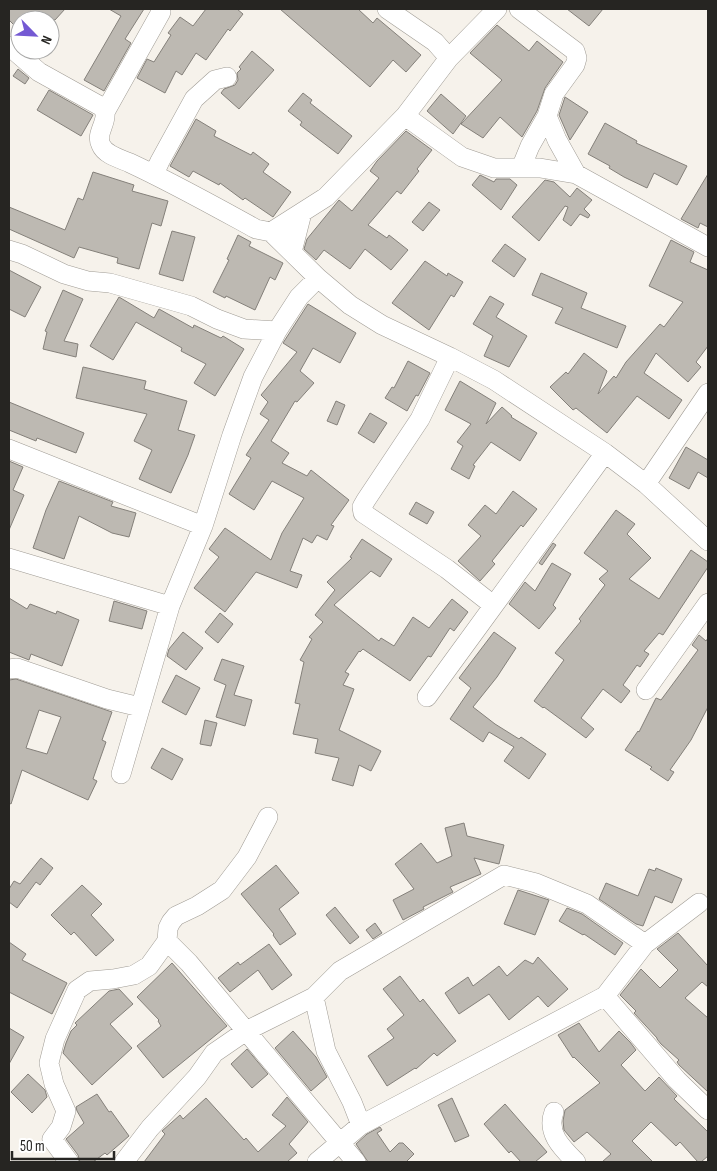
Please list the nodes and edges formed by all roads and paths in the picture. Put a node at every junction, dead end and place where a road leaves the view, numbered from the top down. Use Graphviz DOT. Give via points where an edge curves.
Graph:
graph roads {
  1 [pos="387,9"];
  2 [pos="497,9"];
  3 [pos="519,9"];
  4 [pos="161,12"];
  5 [pos="9,46"];
  6 [pos="448,58"];
  7 [pos="227,77"];
  8 [pos="105,112"];
  9 [pos="405,116"];
  10 [pos="547,116"];
  11 [pos="521,168"];
  12 [pos="154,174"];
  13 [pos="576,174"];
  14 [pos="302,213"];
  15 [pos="271,232"];
  16 [pos="708,247"];
  17 [pos="9,250"];
  18 [pos="292,252"];
  19 [pos="318,278"];
  20 [pos="277,331"];
  21 [pos="450,357"];
  22 [pos="708,393"];
  23 [pos="9,449"];
  24 [pos="606,453"];
  25 [pos="646,484"];
  26 [pos="204,526"];
  27 [pos="708,541"];
  28 [pos="9,558"];
  29 [pos="708,603"];
  30 [pos="493,605"];
  31 [pos="170,606"];
  32 [pos="9,669"];
  33 [pos="646,690"];
  34 [pos="427,697"];
  35 [pos="140,707"];
  36 [pos="121,774"];
  37 [pos="268,817"];
  38 [pos="699,903"];
  39 [pos="167,941"];
  40 [pos="645,944"];
  41 [pos="605,996"];
  42 [pos="314,997"];
  43 [pos="246,1031"];
  44 [pos="708,1110"];
  45 [pos="554,1112"];
  46 [pos="361,1125"];
  47 [pos="339,1142"];
  48 [pos="70,1162"];
  49 [pos="124,1162"];
  50 [pos="317,1162"];
  51 [pos="356,1162"];
  52 [pos="576,1162"];
  1 -- 6 [label="street" via="435,42"];
  2 -- 6 [label="street"];
  3 -- 10 [label="street" via="575,51 577,58 554,94"];
  4 -- 8 [label="street"];
  5 -- 8 [label="street" via="39,72"];
  6 -- 9 [label="street"];
  7 -- 12 [label="street" via="215,80 194,99"];
  8 -- 12 [label="street" via="99,140 102,148"];
  9 -- 11 [label="street" via="462,157 494,168"];
  9 -- 14 [label="street" via="326,197"];
  10 -- 11 [label="street"];
  10 -- 13 [label="street"];
  11 -- 13 [label="street"];
  12 -- 15 [label="street" via="256,229"];
  13 -- 16 [label="street"];
  14 -- 15 [label="street"];
  14 -- 18 [label="street"];
  15 -- 18 [label="street"];
  17 -- 20 [label="street" via="64,274 192,306 244,329"];
  18 -- 19 [label="street"];
  19 -- 20 [label="street" via="299,297"];
  19 -- 21 [label="street" via="350,305 382,325"];
  20 -- 26 [label="street" via="253,377"];
  21 -- 24 [label="street" via="494,380"];
  21 -- 30 [label="street" via="420,418 362,507 363,513 447,569"];
  22 -- 25 [label="street"];
  23 -- 26 [label="street"];
  24 -- 25 [label="street"];
  24 -- 30 [label="street"];
  25 -- 27 [label="street"];
  26 -- 31 [label="street"];
  28 -- 31 [label="street"];
  29 -- 33 [label="street"];
  30 -- 34 [label="street"];
  31 -- 35 [label="street"];
  32 -- 35 [label="street" via="17,668"];
  35 -- 36 [label="street"];
  37 -- 39 [label="street" via="247,857 222,890 176,916 168,928"];
  38 -- 40 [label="street"];
  39 -- 43 [label="street"];
  39 -- 48 [label="street" via="150,966 134,975 90,981 77,990 55,1039 49,1063 66,1111 61,1127 52,1139"];
  40 -- 41 [label="street"];
  40 -- 42 [label="street" via="587,904 536,883 504,875 340,970"];
  41 -- 44 [label="street" via="677,1080"];
  41 -- 46 [label="street"];
  42 -- 43 [label="street"];
  42 -- 46 [label="street" via="326,1051"];
  43 -- 47 [label="street"];
  43 -- 49 [label="street" via="214,1053"];
  45 -- 52 [label="street" via="550,1122 553,1132"];
  46 -- 47 [label="street"];
  47 -- 50 [label="street"];
  47 -- 51 [label="street"];
}
